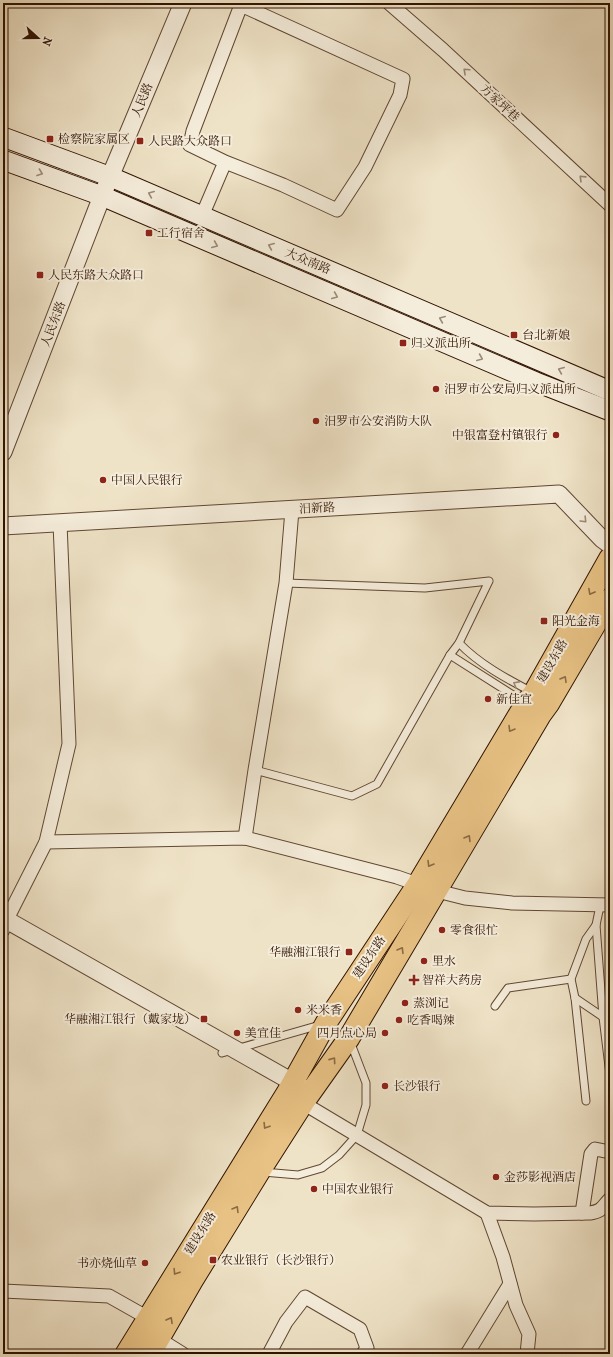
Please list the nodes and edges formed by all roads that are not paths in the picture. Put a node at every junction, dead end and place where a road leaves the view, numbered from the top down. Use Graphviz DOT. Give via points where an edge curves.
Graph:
graph roads {
  1 [pos="171,3"];
  2 [pos="182,3"];
  3 [pos="389,3"];
  4 [pos="3,137"];
  5 [pos="3,160"];
  6 [pos="225,162"];
  7 [pos="106,175"];
  8 [pos="98,195"];
  9 [pos="610,206"];
  10 [pos="202,216"];
  11 [pos="610,391"];
  12 [pos="610,411"];
  13 [pos="3,421"];
  14 [pos="3,452"];
  15 [pos="291,515"];
  16 [pos="3,526"];
  17 [pos="60,528"];
  18 [pos="3,536"];
  19 [pos="610,545"];
  20 [pos="610,558"];
  21 [pos="286,583"];
  22 [pos="610,599"];
  23 [pos="460,643"];
  24 [pos="450,655"];
  25 [pos="538,703"];
  26 [pos="255,770"];
  27 [pos="245,838"];
  28 [pos="46,842"];
  29 [pos="427,887"];
  30 [pos="605,906"];
  31 [pos="4,924"];
  32 [pos="596,925"];
  33 [pos="571,979"];
  34 [pos="575,998"];
  35 [pos="495,1006"];
  36 [pos="603,1018"];
  37 [pos="326,1023"];
  38 [pos="349,1038"];
  39 [pos="227,1051"];
  40 [pos="610,1075"];
  41 [pos="298,1093"];
  42 [pos="586,1101"];
  43 [pos="357,1135"];
  44 [pos="610,1152"];
  45 [pos="258,1172"];
  46 [pos="610,1199"];
  47 [pos="487,1213"];
  48 [pos="582,1213"];
  49 [pos="510,1284"];
  50 [pos="3,1291"];
  51 [pos="148,1318"];
  52 [pos="155,1346"];
  53 [pos="126,1354"];
  54 [pos="183,1354"];
  55 [pos="269,1354"];
  56 [pos="363,1354"];
  57 [pos="467,1354"];
  58 [pos="527,1354"];
  1 -- 7 [label="street, 人民路"];
  2 -- 7 [label="street, 人民路"];
  9 -- 3 [label="street, 方家坪巷, one-way"];
  4 -- 7 [label="main road, 大众南路"];
  5 -- 8 [label="main road, 大众南路, one-way"];
  6 -- 6 [label="street" via="336,210 365,167 400,95 403,80 241,5 190,145"];
  6 -- 10 [label="street"];
  7 -- 8 [label="street, 人民东路"];
  10 -- 7 [label="main road, 大众南路, one-way"];
  8 -- 12 [label="main road, 大众南路, one-way" via="536,382"];
  8 -- 13 [label="street, 人民东路"];
  8 -- 14 [label="street, 人民东路"];
  11 -- 10 [label="main road, 大众南路, one-way"];
  15 -- 17 [label="street, 汨新路"];
  15 -- 19 [label="street, 汨新路, one-way" via="559,494"];
  15 -- 21 [label="street"];
  16 -- 17 [label="street, 汨新路"];
  17 -- 18 [label="street"];
  17 -- 28 [label="street" via="69,744"];
  20 -- 25 [label="main road, 建设东路, one-way"];
  21 -- 23 [label="lane" via="425,588 489,581"];
  21 -- 26 [label="street"];
  25 -- 22 [label="main road, 建设东路, one-way"];
  23 -- 24 [label="lane"];
  25 -- 23 [label="lane, one-way" via="469,653"];
  24 -- 25 [label="lane"];
  24 -- 26 [label="lane" via="377,784 352,796"];
  25 -- 29 [label="main road, 建设东路"];
  26 -- 27 [label="street"];
  27 -- 28 [label="street"];
  27 -- 29 [label="street"];
  28 -- 31 [label="street"];
  29 -- 30 [label="street" via="465,898 512,903"];
  29 -- 37 [label="main road, 建设东路"];
  38 -- 29 [label="main road, 建设东路, one-way"];
  30 -- 32 [label="lane"];
  31 -- 39 [label="street"];
  32 -- 33 [label="lane" via="586,939"];
  32 -- 36 [label="lane"];
  33 -- 34 [label="lane"];
  33 -- 35 [label="lane" via="508,988"];
  34 -- 36 [label="lane"];
  34 -- 42 [label="lane"];
  36 -- 40 [label="lane"];
  37 -- 39 [label="lane"];
  37 -- 41 [label="main road, 建设东路"];
  41 -- 38 [label="main road, 建设东路, one-way"];
  38 -- 43 [label="lane" via="366,1083 366,1105"];
  39 -- 41 [label="street"];
  41 -- 43 [label="street"];
  41 -- 45 [label="main road, 建设东路"];
  41 -- 51 [label="main road, 建设东路, one-way"];
  43 -- 45 [label="lane" via="339,1155 322,1168 298,1175"];
  43 -- 47 [label="street"];
  44 -- 48 [label="street" via="595,1149 590,1154"];
  52 -- 45 [label="main road, 建设东路, one-way"];
  46 -- 48 [label="street" via="598,1212"];
  47 -- 48 [label="street"];
  47 -- 49 [label="street"];
  49 -- 57 [label="street"];
  49 -- 58 [label="street" via="529,1334"];
  50 -- 51 [label="street" via="109,1296"];
  51 -- 53 [label="main road, 建设东路"];
  52 -- 54 [label="street"];
  55 -- 56 [label="street" via="286,1322 305,1297 360,1329 367,1348"];
}
